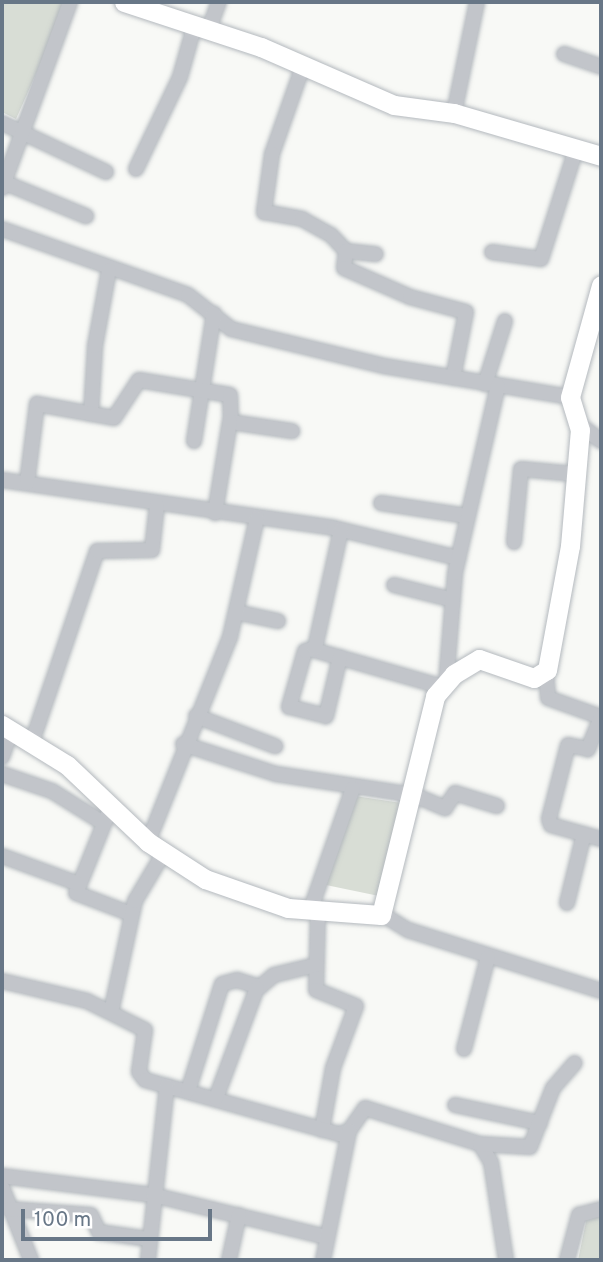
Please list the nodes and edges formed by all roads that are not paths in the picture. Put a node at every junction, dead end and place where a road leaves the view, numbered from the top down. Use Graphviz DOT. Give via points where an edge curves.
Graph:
graph roads {
  1 [pos="70,2"];
  2 [pos="124,2"];
  3 [pos="219,2"];
  4 [pos="477,2"];
  5 [pos="202,26"];
  6 [pos="564,54"];
  7 [pos="303,66"];
  8 [pos="601,67"];
  9 [pos="454,114"];
  10 [pos="2,123"];
  11 [pos="19,131"];
  12 [pos="576,149"];
  13 [pos="601,156"];
  14 [pos="136,169"];
  15 [pos="106,172"];
  16 [pos="2,185"];
  17 [pos="86,216"];
  18 [pos="2,229"];
  19 [pos="346,251"];
  20 [pos="492,252"];
  21 [pos="376,254"];
  22 [pos="109,270"];
  23 [pos="601,288"];
  24 [pos="214,314"];
  25 [pos="505,321"];
  26 [pos="453,378"];
  27 [pos="491,385"];
  28 [pos="202,390"];
  29 [pos="570,397"];
  30 [pos="91,414"];
  31 [pos="230,421"];
  32 [pos="578,423"];
  33 [pos="292,431"];
  34 [pos="194,441"];
  35 [pos="601,441"];
  36 [pos="575,474"];
  37 [pos="2,480"];
  38 [pos="27,483"];
  39 [pos="381,503"];
  40 [pos="157,505"];
  41 [pos="215,513"];
  42 [pos="467,516"];
  43 [pos="257,518"];
  44 [pos="341,530"];
  45 [pos="514,541"];
  46 [pos="458,558"];
  47 [pos="394,585"];
  48 [pos="453,600"];
  49 [pos="236,612"];
  50 [pos="278,621"];
  51 [pos="314,650"];
  52 [pos="340,657"];
  53 [pos="546,673"];
  54 [pos="444,685"];
  55 [pos="196,716"];
  56 [pos="601,718"];
  57 [pos="6,728"];
  58 [pos="32,742"];
  59 [pos="183,744"];
  60 [pos="275,746"];
  61 [pos="2,757"];
  62 [pos="2,774"];
  63 [pos="353,788"];
  64 [pos="414,795"];
  65 [pos="112,804"];
  66 [pos="497,806"];
  67 [pos="103,823"];
  68 [pos="584,834"];
  69 [pos="601,839"];
  70 [pos="155,848"];
  71 [pos="2,856"];
  72 [pos="79,884"];
  73 [pos="567,903"];
  74 [pos="314,912"];
  75 [pos="131,914"];
  76 [pos="382,914"];
  77 [pos="488,957"];
  78 [pos="316,965"];
  79 [pos="2,981"];
  80 [pos="257,988"];
  81 [pos="601,991"];
  82 [pos="111,1012"];
  83 [pos="464,1049"];
  84 [pos="575,1063"];
  85 [pos="167,1086"];
  86 [pos="188,1091"];
  87 [pos="216,1098"];
  88 [pos="455,1105"];
  89 [pos="540,1123"];
  90 [pos="322,1130"];
  91 [pos="349,1131"];
  92 [pos="480,1144"];
  93 [pos="2,1176"];
  94 [pos="2,1187"];
  95 [pos="153,1195"];
  96 [pos="601,1209"];
  97 [pos="239,1215"];
  98 [pos="9,1219"];
  99 [pos="327,1237"];
  100 [pos="148,1239"];
  101 [pos="31,1260"];
  102 [pos="148,1260"];
  103 [pos="229,1260"];
  104 [pos="323,1260"];
  105 [pos="506,1260"];
  106 [pos="567,1260"];
  1 -- 11 [label="street"];
  2 -- 5 [label="street"];
  3 -- 5 [label="street"];
  4 -- 9 [label="street"];
  5 -- 7 [label="street"];
  5 -- 14 [label="street"];
  6 -- 8 [label="street"];
  7 -- 9 [label="street" via="394,105"];
  7 -- 19 [label="street" via="272,154 263,211 309,222"];
  9 -- 12 [label="street"];
  10 -- 11 [label="street"];
  11 -- 15 [label="street"];
  11 -- 16 [label="street"];
  12 -- 13 [label="street"];
  12 -- 20 [label="street" via="541,259"];
  16 -- 17 [label="street"];
  18 -- 22 [label="street"];
  19 -- 21 [label="street"];
  19 -- 26 [label="street" via="344,268 410,297 466,312"];
  22 -- 24 [label="street" via="188,295"];
  22 -- 30 [label="street" via="95,346"];
  23 -- 29 [label="street"];
  24 -- 26 [label="street" via="231,329"];
  24 -- 28 [label="street"];
  25 -- 27 [label="street"];
  26 -- 27 [label="street"];
  27 -- 29 [label="street"];
  27 -- 42 [label="street"];
  28 -- 30 [label="street" via="139,380 118,416"];
  28 -- 31 [label="street" via="232,396"];
  28 -- 34 [label="street"];
  29 -- 32 [label="street"];
  30 -- 38 [label="street" via="36,405"];
  31 -- 33 [label="street"];
  31 -- 41 [label="street"];
  32 -- 35 [label="street"];
  32 -- 36 [label="street"];
  36 -- 45 [label="street" via="521,469"];
  36 -- 53 [label="street" via="570,546"];
  37 -- 38 [label="street"];
  38 -- 40 [label="street"];
  39 -- 42 [label="street"];
  40 -- 41 [label="street"];
  40 -- 58 [label="street" via="152,550 97,551"];
  41 -- 43 [label="street"];
  42 -- 46 [label="street"];
  43 -- 44 [label="street"];
  43 -- 49 [label="street"];
  44 -- 46 [label="street"];
  44 -- 51 [label="street"];
  46 -- 48 [label="street"];
  47 -- 48 [label="street"];
  48 -- 54 [label="street"];
  49 -- 50 [label="street"];
  49 -- 55 [label="street"];
  51 -- 52 [label="street"];
  51 -- 52 [label="street" via="305,651 290,707 326,717"];
  52 -- 54 [label="street"];
  53 -- 54 [label="street" via="534,678 482,659"];
  53 -- 56 [label="street" via="548,698"];
  54 -- 64 [label="street" via="432,705"];
  55 -- 59 [label="street"];
  55 -- 60 [label="street"];
  56 -- 68 [label="street" via="588,749 568,745 549,819 551,825"];
  57 -- 58 [label="street"];
  57 -- 61 [label="street"];
  58 -- 65 [label="street"];
  59 -- 63 [label="street" via="276,774"];
  59 -- 70 [label="street"];
  62 -- 67 [label="street" via="52,790"];
  63 -- 64 [label="street"];
  63 -- 74 [label="street"];
  64 -- 66 [label="street" via="445,808 456,793"];
  64 -- 76 [label="street"];
  65 -- 67 [label="street"];
  65 -- 70 [label="street"];
  67 -- 72 [label="street"];
  68 -- 69 [label="street"];
  68 -- 73 [label="street"];
  70 -- 74 [label="street" via="234,891"];
  70 -- 75 [label="street"];
  71 -- 72 [label="street"];
  72 -- 75 [label="street" via="78,895"];
  74 -- 76 [label="street"];
  74 -- 78 [label="street"];
  75 -- 82 [label="street"];
  76 -- 77 [label="street" via="408,930"];
  77 -- 81 [label="street"];
  77 -- 83 [label="street"];
  78 -- 80 [label="street" via="274,975"];
  78 -- 90 [label="street" via="317,991 356,1006 333,1068"];
  79 -- 82 [label="street" via="42,988"];
  80 -- 86 [label="street" via="237,980 220,987"];
  80 -- 87 [label="street"];
  82 -- 85 [label="street" via="147,1031 139,1075"];
  84 -- 89 [label="street" via="553,1088"];
  85 -- 86 [label="street"];
  85 -- 95 [label="street"];
  86 -- 87 [label="street"];
  87 -- 90 [label="street"];
  88 -- 89 [label="street"];
  89 -- 92 [label="street" via="530,1147"];
  90 -- 91 [label="street"];
  91 -- 92 [label="street" via="365,1108"];
  91 -- 99 [label="street"];
  92 -- 105 [label="street" via="491,1163"];
  93 -- 95 [label="street"];
  94 -- 98 [label="street"];
  95 -- 97 [label="street"];
  95 -- 100 [label="street"];
  96 -- 106 [label="street" via="579,1215"];
  97 -- 99 [label="street"];
  97 -- 103 [label="street"];
  98 -- 100 [label="street" via="92,1215 99,1232"];
  98 -- 101 [label="street"];
  99 -- 104 [label="street"];
  100 -- 102 [label="street"];
}
